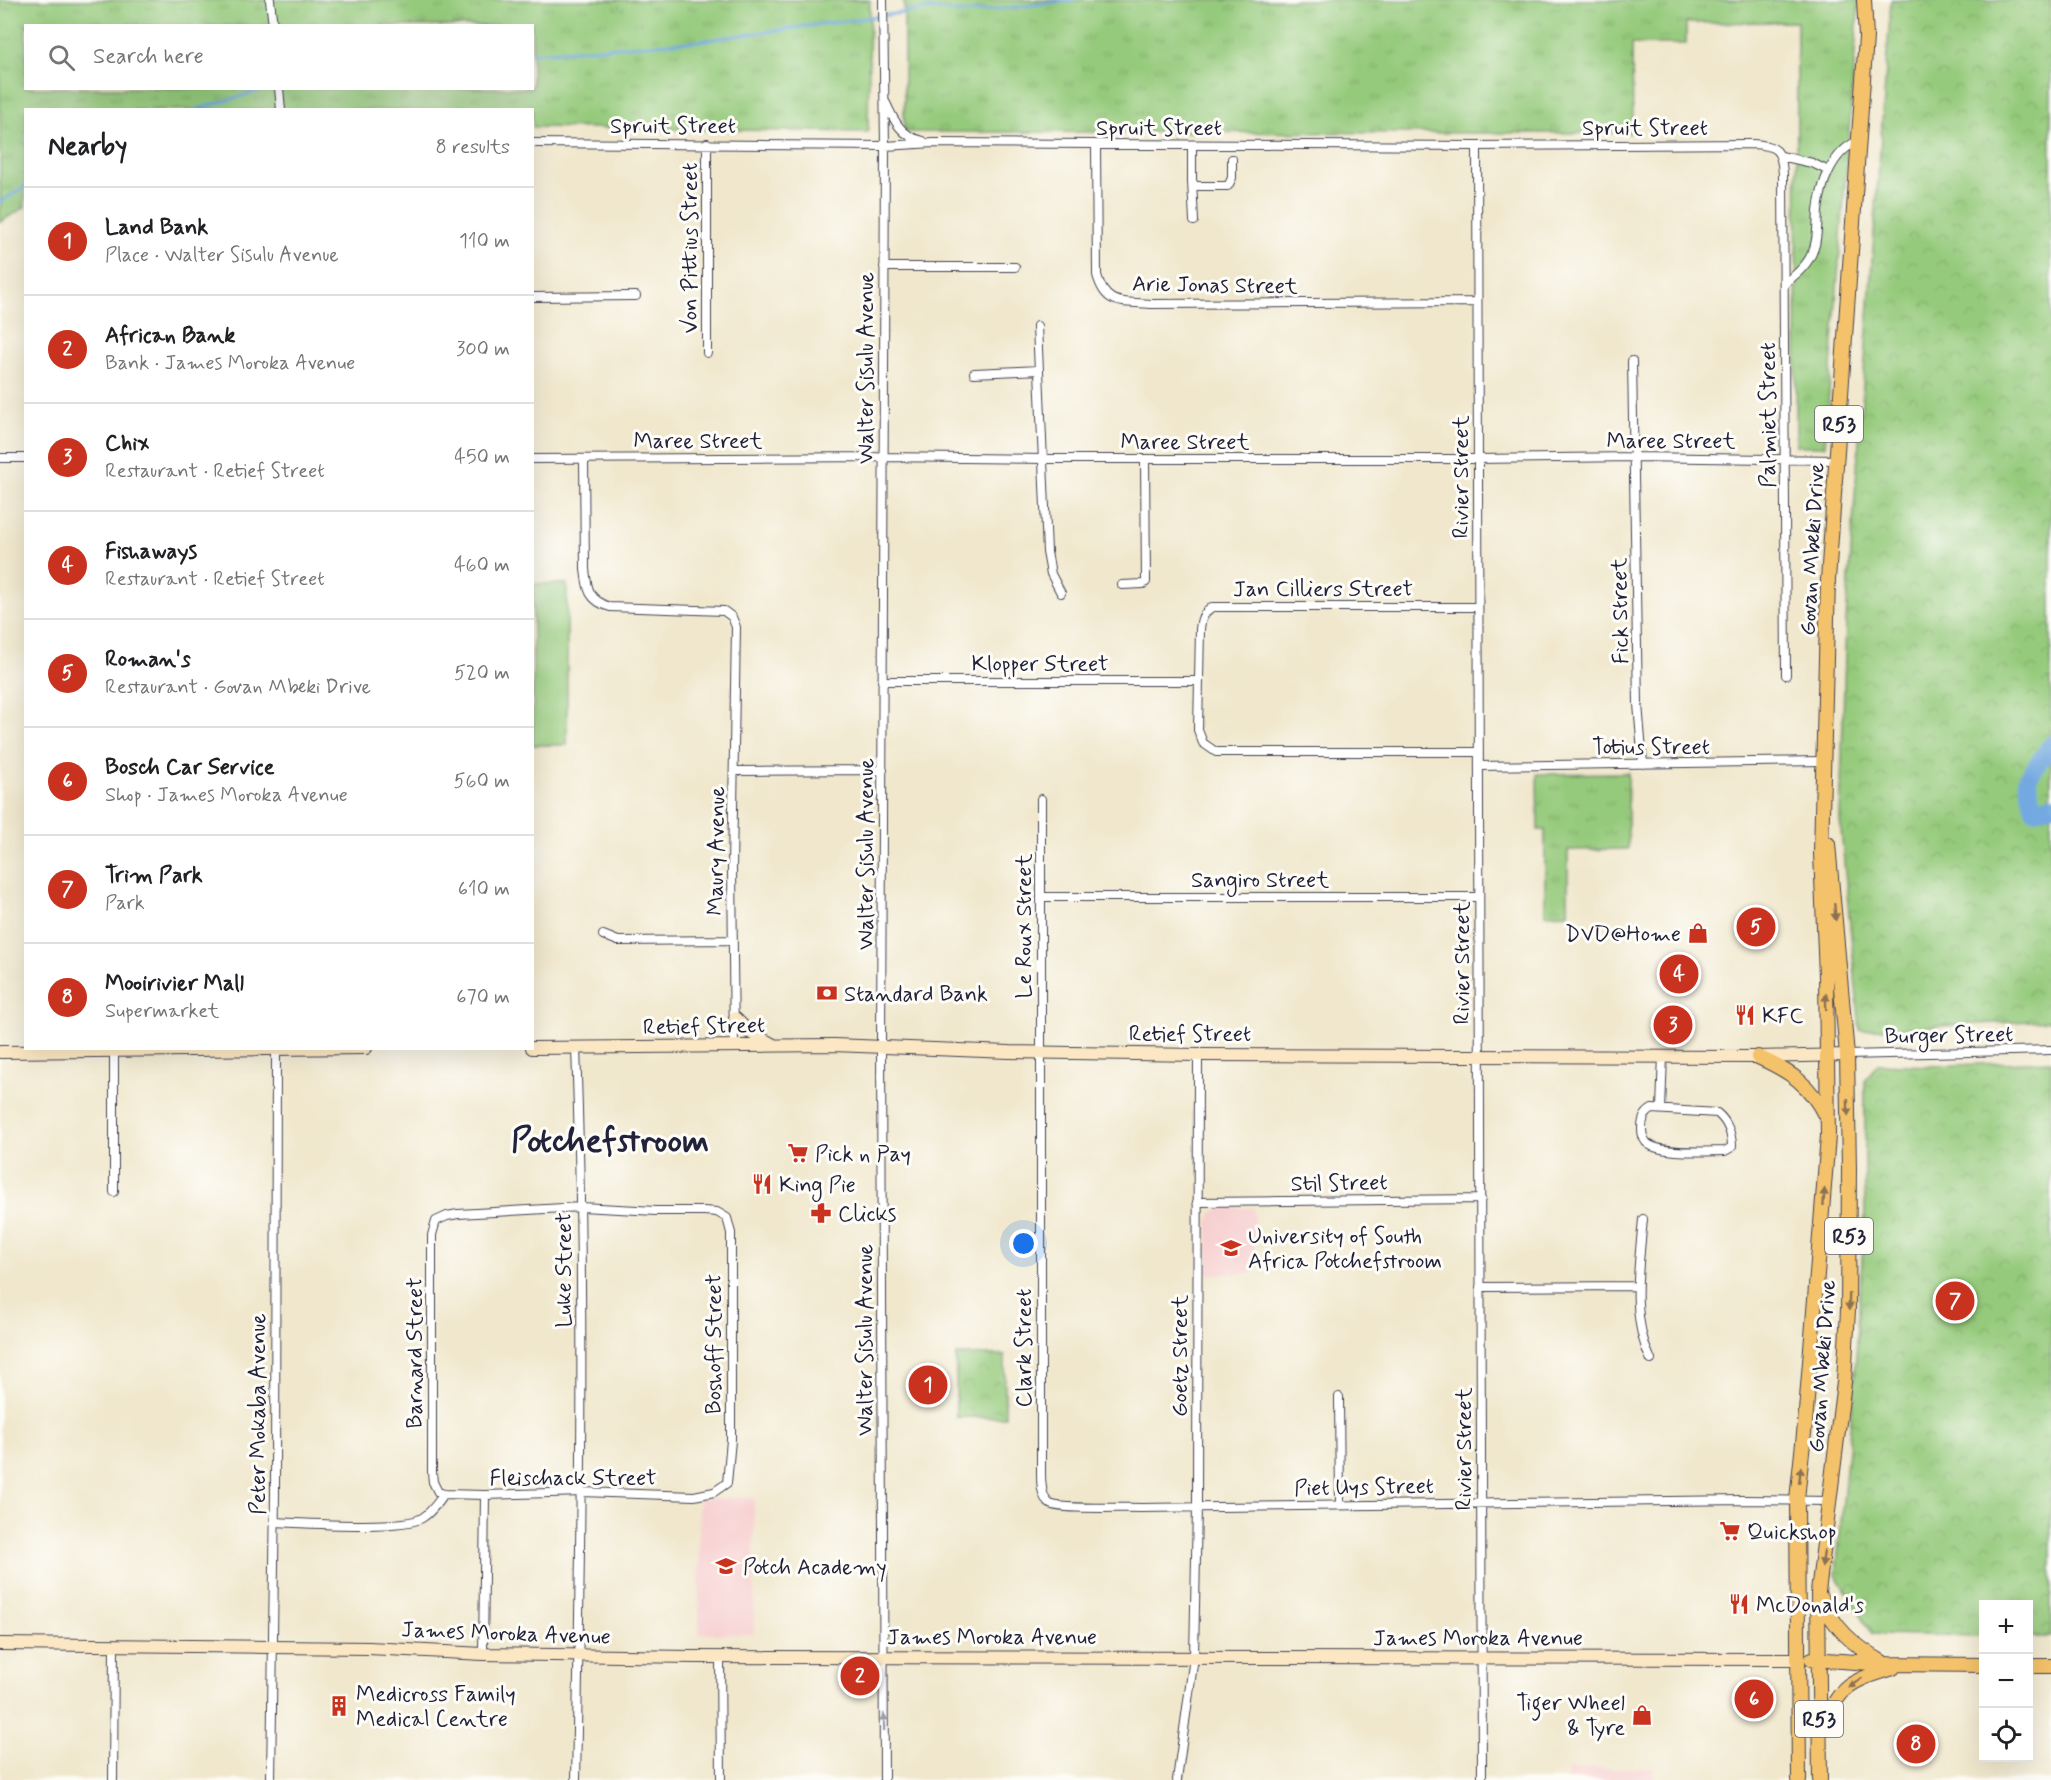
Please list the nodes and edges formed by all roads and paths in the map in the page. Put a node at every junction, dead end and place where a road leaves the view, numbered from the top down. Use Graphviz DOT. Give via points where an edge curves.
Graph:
graph roads {
  1 [pos="270,0"];
  2 [pos="1864,0"];
  3 [pos="1873,0"];
  4 [pos="883,3"];
  5 [pos="273,24"];
  6 [pos="1866,37"];
  7 [pos="279,90"];
  8 [pos="884,97"];
  9 [pos="281,108"];
  10 [pos="1858,141"];
  11 [pos="534,142"];
  12 [pos="707,143"];
  13 [pos="934,143"];
  14 [pos="1096,145"];
  15 [pos="1192,145"];
  16 [pos="885,146"];
  17 [pos="1477,146"];
  18 [pos="1781,156"];
  19 [pos="1232,159"];
  20 [pos="1829,171"];
  21 [pos="1192,181"];
  22 [pos="1194,221"];
  23 [pos="884,267"];
  24 [pos="1015,267"];
  25 [pos="1784,284"];
  26 [pos="636,296"];
  27 [pos="534,297"];
  28 [pos="1477,302"];
  29 [pos="1036,327"];
  30 [pos="707,353"];
  31 [pos="1632,361"];
  32 [pos="1039,370"];
  33 [pos="974,373"];
  34 [pos="882,457"];
  35 [pos="1635,457"];
  36 [pos="0,458"];
  37 [pos="24,458"];
  38 [pos="534,459"];
  39 [pos="584,459"];
  40 [pos="1043,459"];
  41 [pos="1145,459"];
  42 [pos="1478,459"];
  43 [pos="1785,459"];
  44 [pos="1837,460"];
  45 [pos="1122,585"];
  46 [pos="1061,593"];
  47 [pos="1478,607"];
  48 [pos="1786,675"];
  49 [pos="882,681"];
  50 [pos="1198,681"];
  51 [pos="1478,752"];
  52 [pos="1824,761"];
  53 [pos="1643,764"];
  54 [pos="1479,766"];
  55 [pos="883,770"];
  56 [pos="734,771"];
  57 [pos="1041,800"];
  58 [pos="1823,812"];
  59 [pos="1041,897"];
  60 [pos="1479,897"];
  61 [pos="603,935"];
  62 [pos="733,940"];
  63 [pos="735,1018"];
  64 [pos="734,1045"];
  65 [pos="774,1045"];
  66 [pos="881,1046"];
  67 [pos="534,1048"];
  68 [pos="576,1048"];
  69 [pos="222,1050"];
  70 [pos="276,1050"];
  71 [pos="2051,1050"];
  72 [pos="0,1052"];
  73 [pos="114,1052"];
  74 [pos="1040,1053"];
  75 [pos="1479,1054"];
  76 [pos="1198,1055"];
  77 [pos="1663,1055"];
  78 [pos="1827,1055"];
  79 [pos="1847,1055"];
  80 [pos="1758,1057"];
  81 [pos="1661,1109"];
  82 [pos="1828,1122"];
  83 [pos="114,1192"];
  84 [pos="1481,1199"];
  85 [pos="1197,1202"];
  86 [pos="581,1207"];
  87 [pos="1643,1219"];
  88 [pos="1637,1286"];
  89 [pos="1480,1287"];
  90 [pos="1651,1360"];
  91 [pos="1339,1397"];
  92 [pos="727,1483"];
  93 [pos="582,1492"];
  94 [pos="444,1494"];
  95 [pos="484,1495"];
  96 [pos="1046,1498"];
  97 [pos="1797,1499"];
  98 [pos="1829,1501"];
  99 [pos="1481,1503"];
  100 [pos="1340,1505"];
  101 [pos="1197,1507"];
  102 [pos="274,1522"];
  103 [pos="1818,1592"];
  104 [pos="0,1644"];
  105 [pos="114,1644"];
  106 [pos="272,1646"];
  107 [pos="483,1654"];
  108 [pos="579,1656"];
  109 [pos="883,1656"];
  110 [pos="720,1657"];
  111 [pos="1194,1657"];
  112 [pos="1481,1659"];
  113 [pos="1798,1659"];
  114 [pos="1819,1659"];
  115 [pos="1909,1663"];
  116 [pos="1885,1664"];
  117 [pos="1979,1665"];
  118 [pos="2033,1666"];
  119 [pos="2051,1666"];
  120 [pos="1819,1737"];
  121 [pos="113,1780"];
  122 [pos="271,1780"];
  123 [pos="576,1780"];
  124 [pos="721,1780"];
  125 [pos="884,1780"];
  126 [pos="1177,1780"];
  127 [pos="1482,1780"];
  128 [pos="1799,1780"];
  129 [pos="1820,1780"];
  1 -- 5 [label="street"];
  2 -- 6 [label="main road, Govan Mbeki Drive / R53"];
  3 -- 6 [label="main road, Govan Mbeki Drive / R53"];
  4 -- 8 [label="street, Walter Sisulu Avenue"];
  6 -- 10 [label="main road, Govan Mbeki Drive / R53"];
  7 -- 9 [label="street"];
  8 -- 13 [label="street" via="902,131 913,139"];
  8 -- 16 [label="street, Walter Sisulu Avenue"];
  10 -- 20 [label="street" via="1846,146"];
  10 -- 44 [label="main road, Govan Mbeki Drive / R53"];
  11 -- 12 [label="street, Spruit Street"];
  12 -- 16 [label="street, Spruit Street"];
  12 -- 30 [label="street, Von Pittius Street"];
  13 -- 14 [label="street, Spruit Street"];
  13 -- 16 [label="street, Spruit Street"];
  14 -- 15 [label="street, Spruit Street"];
  14 -- 28 [label="street, Arie Jonas Street" via="1097,275 1101,288 1115,301"];
  15 -- 17 [label="street, Spruit Street"];
  15 -- 21 [label="street"];
  16 -- 23 [label="street, Walter Sisulu Avenue"];
  17 -- 18 [label="street, Spruit Street" via="1760,144 1777,149"];
  17 -- 28 [label="street, Rivier Street"];
  18 -- 20 [label="street, Spruit Street"];
  18 -- 25 [label="street, Palmiet Street"];
  19 -- 21 [label="street" via="1228,186 1196,186"];
  20 -- 25 [label="street" via="1820,196 1814,249 1799,273"];
  21 -- 22 [label="street"];
  23 -- 24 [label="street"];
  23 -- 34 [label="street, Walter Sisulu Avenue"];
  25 -- 43 [label="street, Palmiet Street"];
  26 -- 27 [label="street"];
  28 -- 42 [label="street, Rivier Street"];
  29 -- 32 [label="street"];
  31 -- 35 [label="street, Fick Street"];
  32 -- 33 [label="street"];
  32 -- 40 [label="street"];
  34 -- 39 [label="street, Maree Street"];
  34 -- 40 [label="street, Maree Street"];
  34 -- 49 [label="street, Walter Sisulu Avenue"];
  35 -- 42 [label="street, Maree Street"];
  35 -- 43 [label="street, Maree Street"];
  35 -- 53 [label="street, Fick Street" via="1638,704"];
  36 -- 37 [label="street"];
  38 -- 39 [label="street, Maree Street"];
  39 -- 56 [label="street" via="585,569 588,589 596,602 610,607 716,609 732,616 736,627"];
  40 -- 41 [label="street, Maree Street"];
  40 -- 46 [label="street" via="1047,552"];
  41 -- 42 [label="street, Maree Street"];
  41 -- 45 [label="street" via="1146,582"];
  42 -- 47 [label="street, Rivier Street"];
  43 -- 44 [label="street, Maree Street"];
  43 -- 48 [label="street, Palmiet Street"];
  44 -- 52 [label="main road, Govan Mbeki Drive / R53" via="1828,580"];
  47 -- 50 [label="street, Jan Cilliers Street" via="1212,607 1205,611 1201,622"];
  47 -- 51 [label="street, Rivier Street"];
  49 -- 50 [label="street, Klopper Street"];
  49 -- 55 [label="street, Walter Sisulu Avenue"];
  50 -- 51 [label="street" via="1198,730 1203,743 1216,752"];
  51 -- 54 [label="street, Rivier Street"];
  52 -- 53 [label="street, Totius Street"];
  52 -- 58 [label="main road, Govan Mbeki Drive / R53"];
  53 -- 54 [label="street, Totius Street"];
  54 -- 60 [label="street, Rivier Street"];
  55 -- 56 [label="street, Maury Avenue"];
  55 -- 66 [label="street, Walter Sisulu Avenue"];
  56 -- 62 [label="street, Maury Avenue"];
  57 -- 59 [label="street, Le Roux Street"];
  78 -- 58 [label="main road, Govan Mbeki Drive / R53, one-way"];
  58 -- 79 [label="main road, Govan Mbeki Drive / R53, one-way"];
  59 -- 60 [label="street, Sangiro Street"];
  59 -- 74 [label="street, Le Roux Street"];
  60 -- 75 [label="street, Rivier Street"];
  61 -- 62 [label="street" via="618,941"];
  62 -- 63 [label="street, Maury Avenue"];
  63 -- 64 [label="street, Maury Avenue"];
  63 -- 65 [label="street" via="749,1032"];
  64 -- 65 [label="street, Retief Street"];
  64 -- 68 [label="street, Retief Street"];
  65 -- 66 [label="street, Retief Street"];
  66 -- 74 [label="street, Retief Street"];
  66 -- 109 [label="street, Walter Sisulu Avenue"];
  67 -- 68 [label="street, Retief Street"];
  68 -- 86 [label="street, Luke Street"];
  69 -- 73 [label="street"];
  70 -- 102 [label="street, Peter Mokaba Avenue"];
  71 -- 79 [label="street, Burger Street"];
  72 -- 73 [label="street"];
  73 -- 83 [label="street"];
  74 -- 76 [label="street, Retief Street"];
  74 -- 96 [label="street, Clark Street" via="1041,1473"];
  75 -- 76 [label="street, Retief Street"];
  75 -- 77 [label="street, Retief Street"];
  75 -- 84 [label="street, Rivier Street"];
  76 -- 85 [label="street, Goetz Street"];
  77 -- 80 [label="street, Retief Street"];
  77 -- 81 [label="street"];
  78 -- 79 [label="street, Retief Street"];
  78 -- 80 [label="street, Retief Street"];
  78 -- 82 [label="main road, Govan Mbeki Drive / R53"];
  79 -- 98 [label="main road, Govan Mbeki Drive / R53, one-way" via="1848,1310 1844,1382"];
  80 -- 82 [label="main road" via="1783,1068 1806,1085"];
  81 -- 81 [label="street" via="1717,1113 1726,1123 1732,1148 1725,1152 1651,1146 1643,1138 1643,1118 1648,1111"];
  97 -- 82 [label="main road, Govan Mbeki Drive / R53, one-way" via="1819,1270"];
  84 -- 85 [label="street, Stil Street"];
  84 -- 89 [label="street, Rivier Street"];
  85 -- 101 [label="street, Goetz Street"];
  86 -- 92 [label="street, Boshoff Street" via="717,1212 727,1218 731,1233 731,1440"];
  86 -- 93 [label="street, Luke Street"];
  86 -- 94 [label="street, Barnard Street" via="458,1214 436,1221 432,1235 432,1472 435,1489"];
  87 -- 88 [label="street"];
  88 -- 89 [label="street"];
  88 -- 90 [label="street" via="1642,1334"];
  89 -- 99 [label="street, Rivier Street"];
  91 -- 100 [label="street"];
  92 -- 93 [label="street, Fleischack Street" via="694,1496"];
  93 -- 95 [label="street, Fleischack Street"];
  93 -- 108 [label="street, Luke Street"];
  94 -- 95 [label="street, Fleischack Street"];
  94 -- 102 [label="street" via="428,1514 411,1521"];
  95 -- 107 [label="street"];
  96 -- 101 [label="street, Piet Uys Street" via="1051,1504 1064,1506"];
  97 -- 98 [label="street, Piet Uys Street"];
  97 -- 99 [label="street, Piet Uys Street"];
  97 -- 113 [label="main road, Govan Mbeki Drive / R53"];
  98 -- 103 [label="main road, Govan Mbeki Drive / R53, one-way"];
  99 -- 100 [label="street, Piet Uys Street"];
  99 -- 112 [label="street, Rivier Street"];
  100 -- 101 [label="street, Piet Uys Street"];
  101 -- 111 [label="street, Goetz Street"];
  102 -- 106 [label="street, Peter Mokaba Avenue"];
  103 -- 114 [label="main road, Govan Mbeki Drive / R53"];
  103 -- 116 [label="main road" via="1844,1635"];
  104 -- 105 [label="street, James Moroka Avenue"];
  105 -- 106 [label="street, James Moroka Avenue"];
  105 -- 121 [label="street"];
  106 -- 107 [label="street, James Moroka Avenue"];
  106 -- 122 [label="street, Peter Mokaba Avenue"];
  107 -- 108 [label="street, James Moroka Avenue"];
  108 -- 110 [label="street, James Moroka Avenue"];
  108 -- 123 [label="street, Luke Street"];
  109 -- 110 [label="street, James Moroka Avenue"];
  109 -- 111 [label="street, James Moroka Avenue"];
  125 -- 109 [label="street, Walter Sisulu Avenue, one-way"];
  110 -- 124 [label="street"];
  111 -- 112 [label="street, James Moroka Avenue"];
  111 -- 126 [label="street, Goetz Street"];
  112 -- 113 [label="street, James Moroka Avenue"];
  112 -- 127 [label="street, Rivier Street"];
  113 -- 114 [label="main road, James Moroka Avenue"];
  113 -- 128 [label="main road, Govan Mbeki Drive / R53"];
  114 -- 116 [label="main road, James Moroka Avenue"];
  114 -- 120 [label="main road, Govan Mbeki Drive / R53"];
  115 -- 116 [label="main road, James Moroka Avenue"];
  115 -- 117 [label="main road, James Moroka Avenue"];
  115 -- 120 [label="main road, one-way" via="1854,1681 1833,1705"];
  118 -- 119 [label="main road"];
  120 -- 129 [label="main road, Govan Mbeki Drive / R53"];
}
